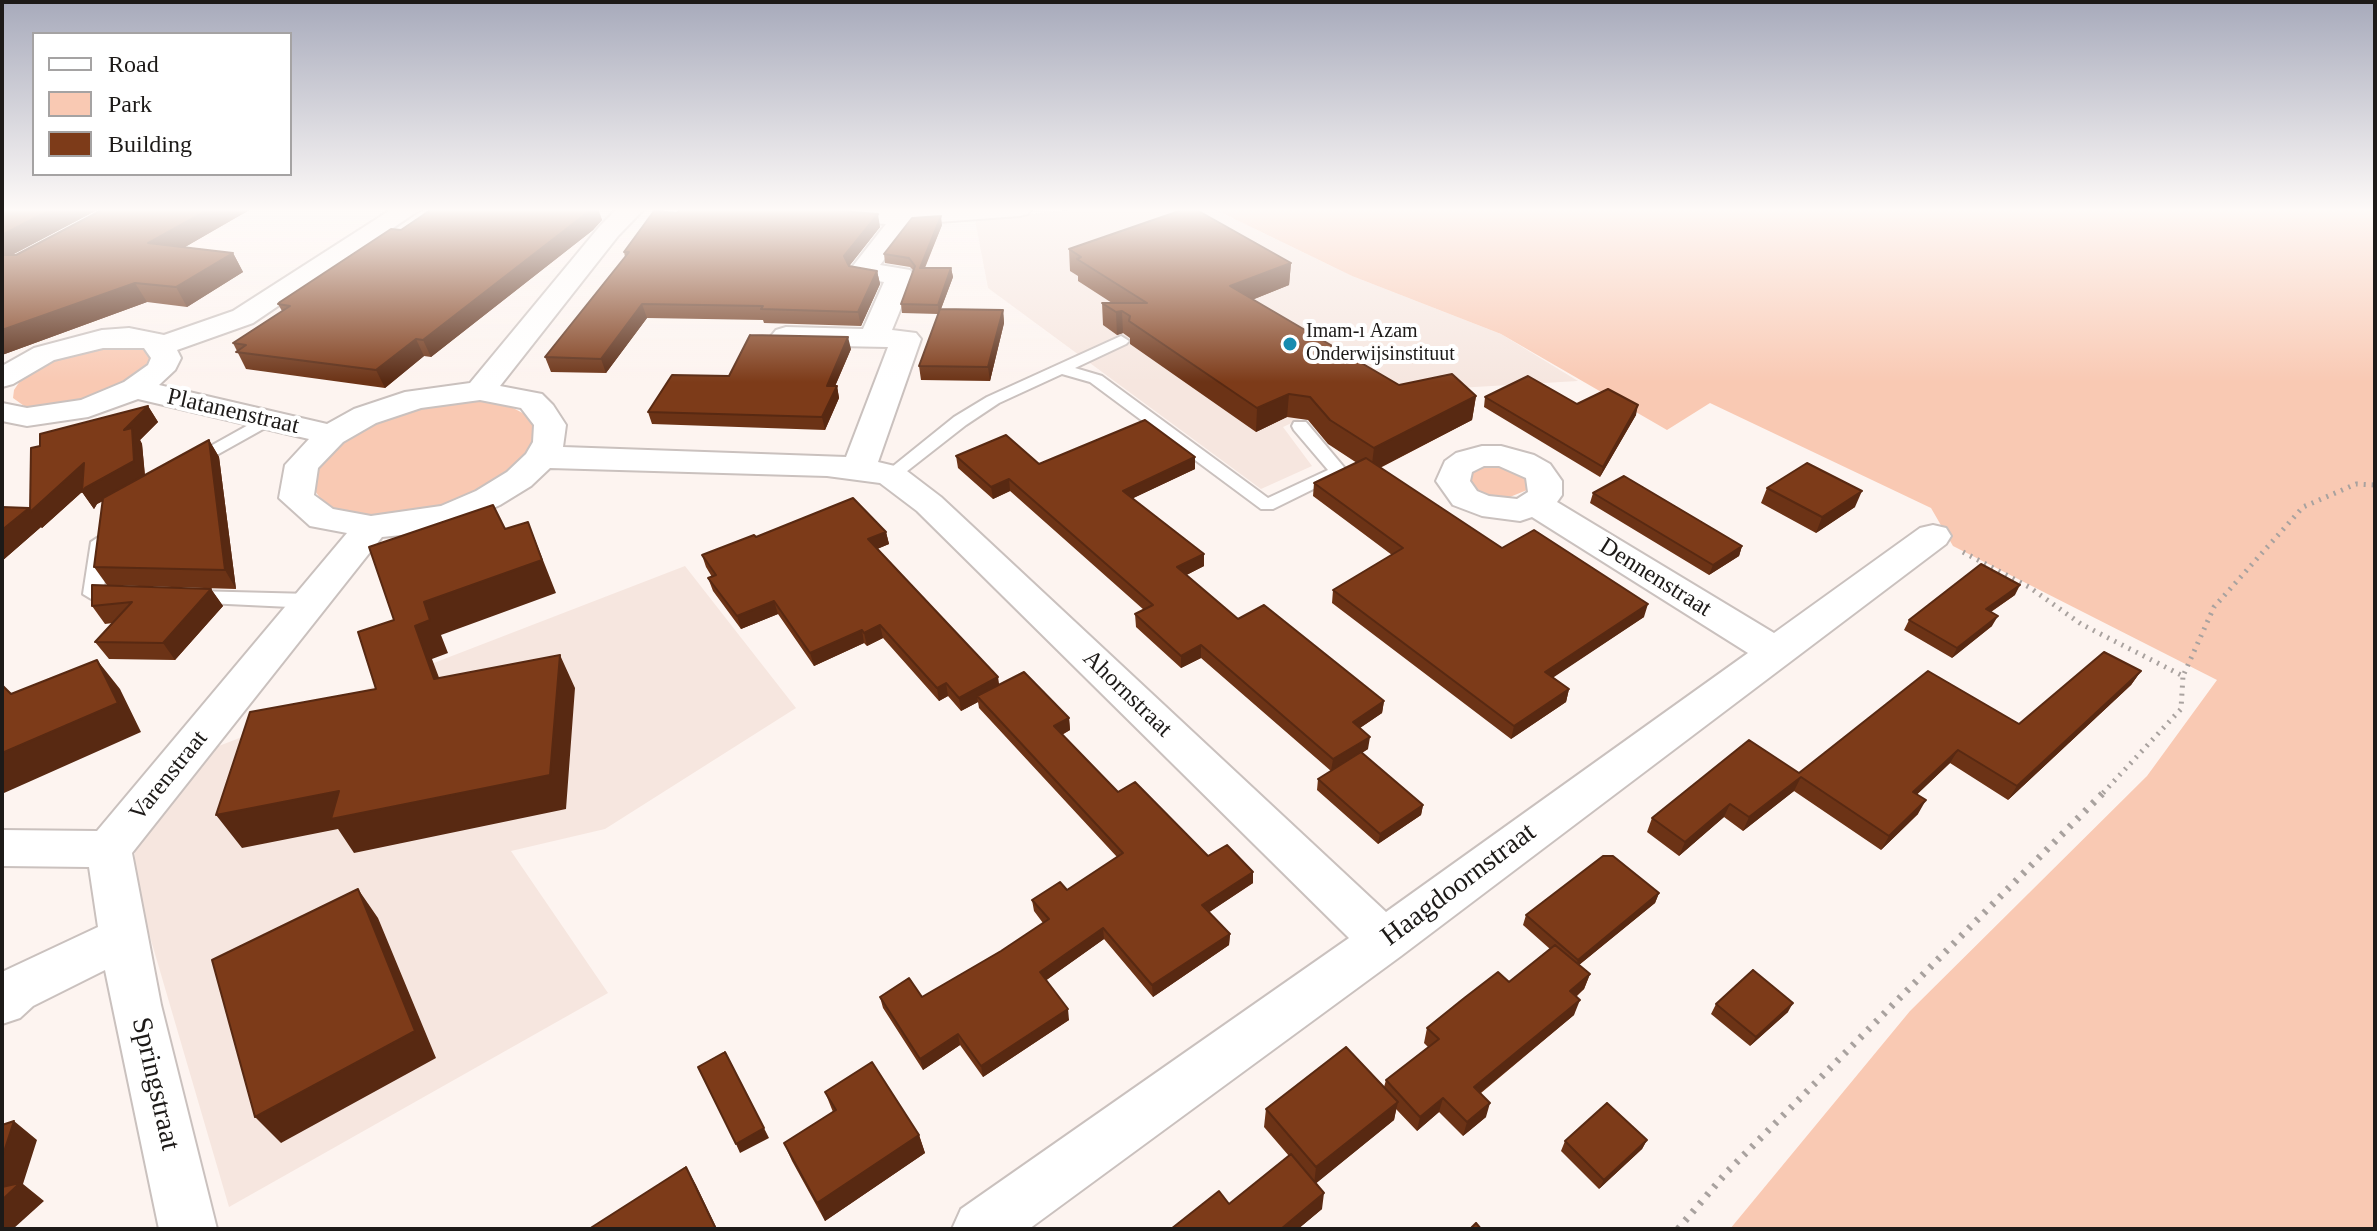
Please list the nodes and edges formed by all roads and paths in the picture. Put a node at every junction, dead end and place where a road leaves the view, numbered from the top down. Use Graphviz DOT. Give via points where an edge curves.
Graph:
graph roads {
  1 [pos="321,266"];
  2 [pos="580,266"];
  3 [pos="866,266"];
  4 [pos="755,335"];
  5 [pos="874,338"];
  6 [pos="1121,341"];
  7 [pos="161,346"];
  8 [pos="1060,369"];
  9 [pos="2,378"];
  10 [pos="135,389"];
  11 [pos="480,391"];
  12 [pos="268,419"];
  13 [pos="10,422"];
  14 [pos="1300,426"];
  15 [pos="332,435"];
  16 [pos="540,459"];
  17 [pos="875,471"];
  18 [pos="172,473"];
  19 [pos="2375,485"];
  20 [pos="1535,504"];
  21 [pos="102,525"];
  22 [pos="371,527"];
  23 [pos="1933,536"];
  24 [pos="124,595"];
  25 [pos="171,596"];
  26 [pos="311,601"];
  27 [pos="1774,651"];
  28 [pos="2183,676"];
  29 [pos="2,848"];
  30 [pos="109,849"];
  31 [pos="123,938"];
  32 [pos="1384,941"];
  33 [pos="2,1002"];
  34 [pos="188,1229"];
  35 [pos="981,1229"];
  36 [pos="1678,1229"];
  1 -- 7 [label="street" via="243,317"];
  2 -- 11 [label="street"];
  3 -- 5 [label="street" via="862,271 900,276"];
  4 -- 5 [label="street"];
  5 -- 17 [label="street" via="906,339"];
  6 -- 8 [label="lane"];
  7 -- 9 [label="street" via="129,337 73,344"];
  7 -- 10 [label="street" via="166,358 160,370"];
  8 -- 14 [label="lane" via="1096,379 1267,505 1339,472"];
  8 -- 17 [label="lane" via="993,400"];
  10 -- 12 [label="street, Platanenstraat"];
  10 -- 13 [label="street" via="88,408"];
  11 -- 15 [label="street" via="416,399 365,416"];
  11 -- 16 [label="street" via="531,401 542,412 550,425"];
  12 -- 15 [label="street, Platanenstraat"];
  12 -- 18 [label="lane"];
  15 -- 22 [label="street" via="302,465 296,498 322,518"];
  16 -- 17 [label="street"];
  16 -- 22 [label="street" via="519,479 451,514"];
  17 -- 32 [label="street, Ahornstraat" via="929,504"];
  19 -- 28 [label="path" via="2356,484 2303,507 2214,607"];
  20 -- 27 [label="street, Dennenstraat"];
  21 -- 24 [label="lane" via="93,594"];
  22 -- 26 [label="street, Varenstraat"];
  23 -- 27 [label="street, Haagdoornstraat"];
  23 -- 28 [label="path" via="2029,587 2081,624"];
  25 -- 26 [label="lane"];
  26 -- 30 [label="street, Varenstraat"];
  27 -- 32 [label="street, Haagdoornstraat"];
  28 -- 36 [label="path" via="2181,709 2154,741 1726,1173"];
  29 -- 30 [label="street"];
  30 -- 31 [label="street"];
  31 -- 33 [label="street" via="15,990"];
  31 -- 34 [label="street, Springstraat"];
  32 -- 35 [label="street, Haagdoornstraat"];
}
